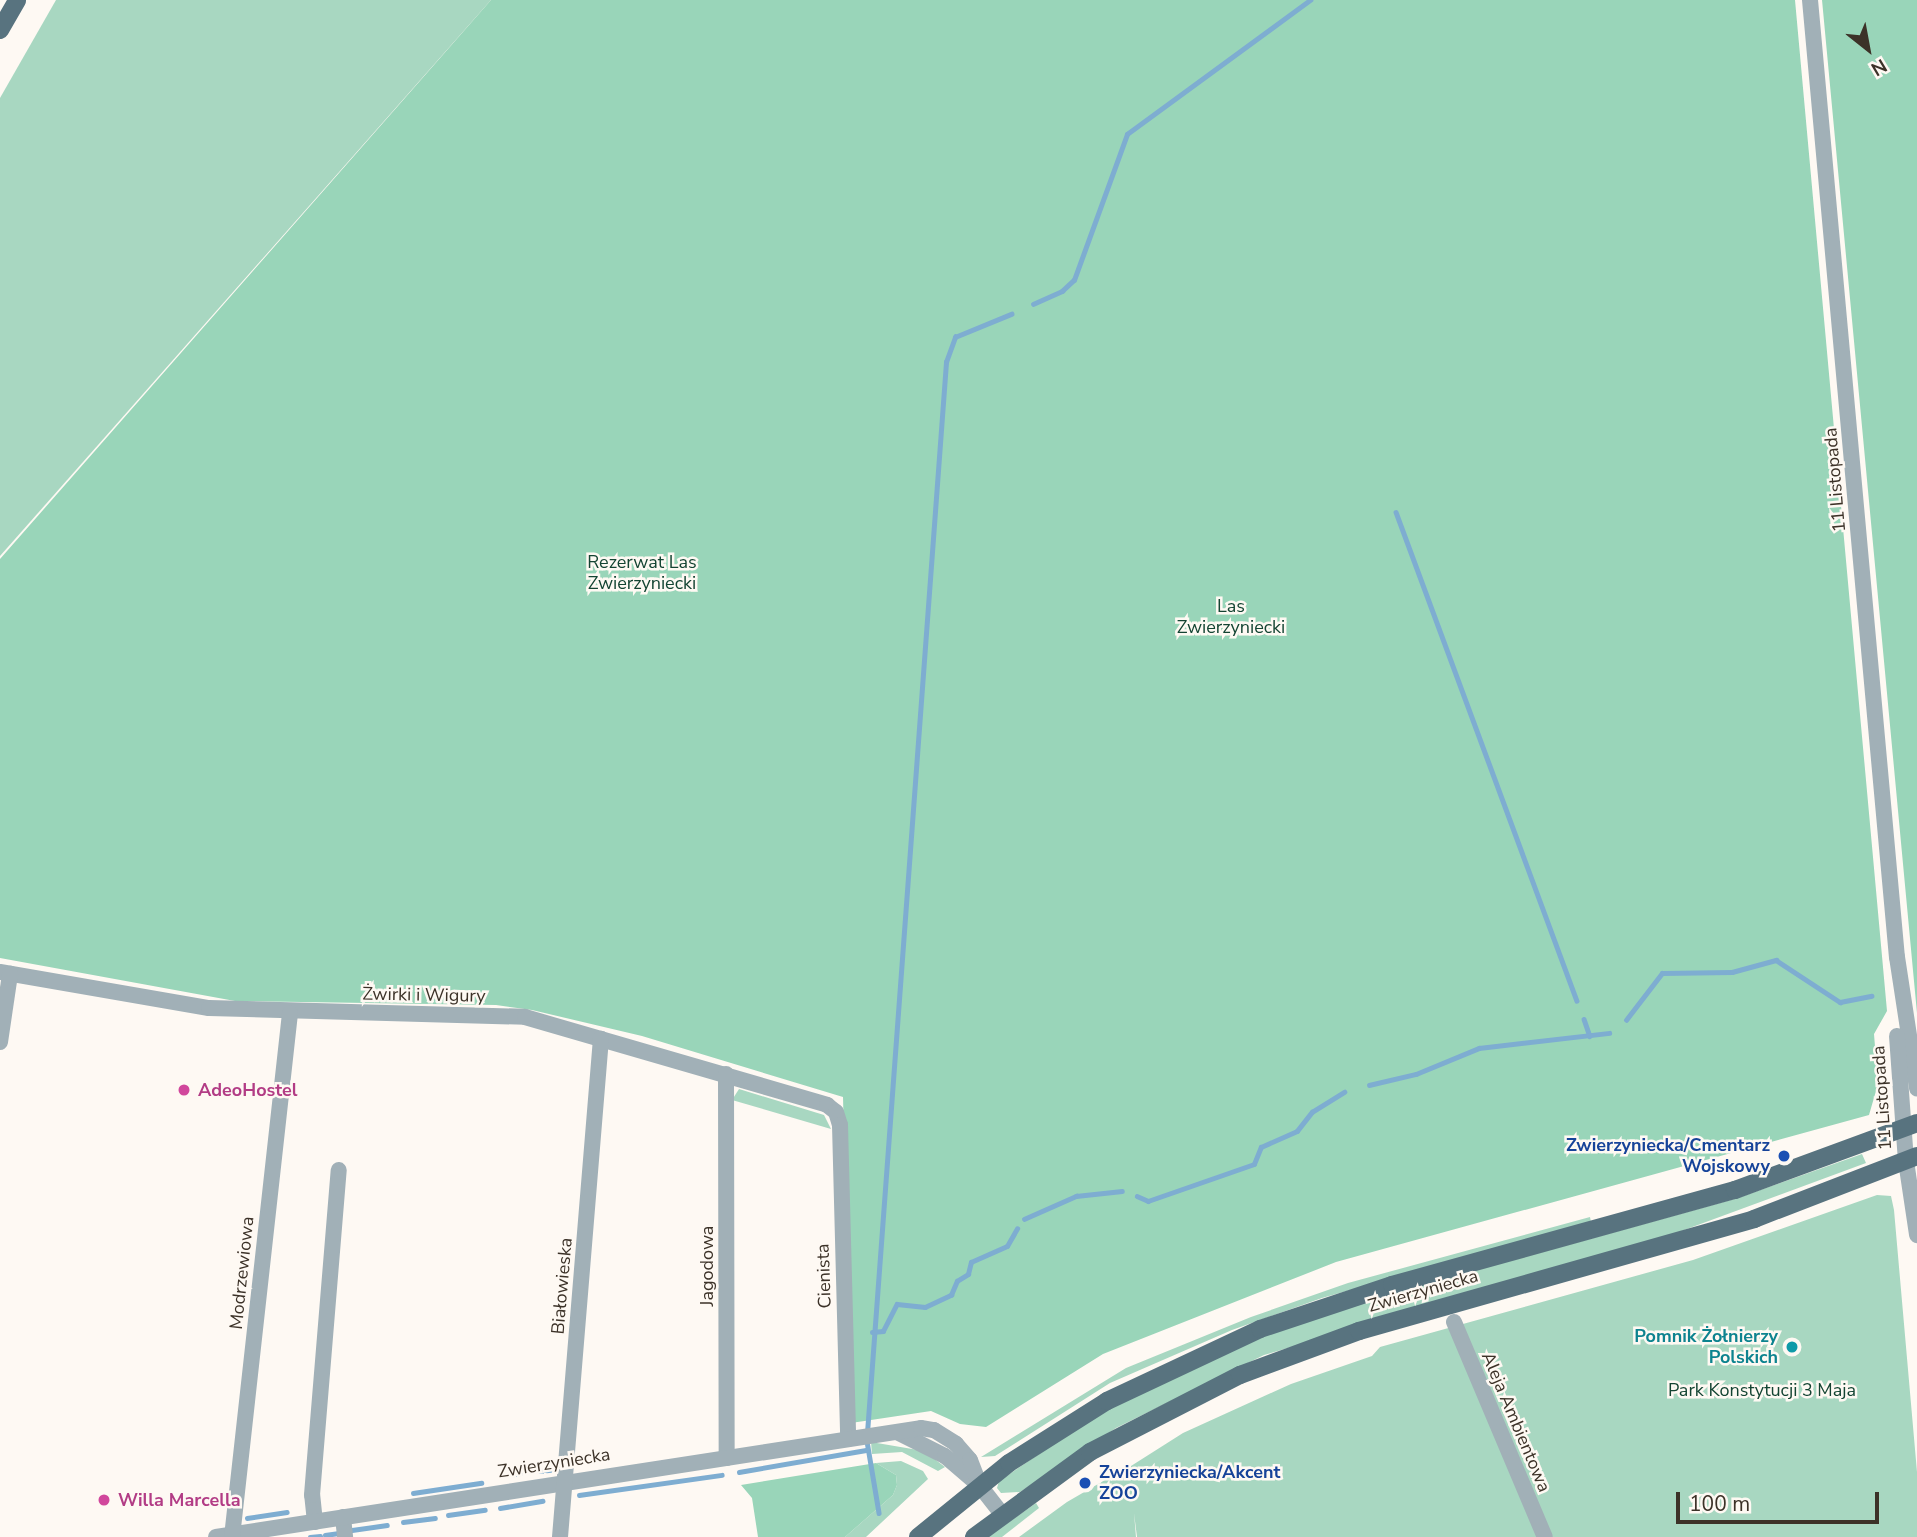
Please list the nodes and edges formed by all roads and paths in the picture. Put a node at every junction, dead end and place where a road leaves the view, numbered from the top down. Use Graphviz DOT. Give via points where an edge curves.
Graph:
graph roads {
  1 [pos="17,0"];
  2 [pos="1810,0"];
  3 [pos="0,30"];
  4 [pos="1897,957"];
  5 [pos="5,973"];
  6 [pos="290,1013"];
  7 [pos="601,1039"];
  8 [pos="0,1042"];
  9 [pos="726,1074"];
  10 [pos="1917,1088"];
  11 [pos="836,1112"];
  12 [pos="1910,1126"];
  13 [pos="1911,1158"];
  14 [pos="339,1170"];
  15 [pos="1917,1235"];
  16 [pos="1454,1322"];
  17 [pos="851,1438"];
  18 [pos="727,1458"];
  19 [pos="566,1483"];
  20 [pos="980,1486"];
  21 [pos="1002,1514"];
  22 [pos="343,1517"];
  23 [pos="315,1522"];
  24 [pos="226,1536"];
  25 [pos="345,1537"];
  26 [pos="560,1537"];
  27 [pos="918,1537"];
  28 [pos="974,1537"];
  29 [pos="1545,1537"];
  1 -- 3 [label="main road"];
  2 -- 4 [label="street, 11 Listopada"];
  4 -- 10 [label="street, 11 Listopada"];
  4 -- 12 [label="street, 11 Listopada"];
  5 -- 6 [label="street, Żwirki i Wigury" via="209,1008"];
  5 -- 8 [label="street"];
  6 -- 7 [label="street, Żwirki i Wigury" via="526,1017"];
  6 -- 24 [label="street, Modrzewiowa"];
  7 -- 9 [label="street, Żwirki i Wigury"];
  7 -- 19 [label="street, Białowieska"];
  9 -- 11 [label="street, Żwirki i Wigury"];
  9 -- 18 [label="street, Jagodowa"];
  11 -- 17 [label="street, Cienista"];
  12 -- 13 [label="street, 11 Listopada"];
  12 -- 20 [label="main road, Zwierzyniecka" via="1735,1190 1392,1285 1260,1329 1107,1401"];
  13 -- 15 [label="street, 11 Listopada"];
  13 -- 21 [label="main road, Zwierzyniecka" via="1730,1226 1286,1356 1135,1426"];
  14 -- 23 [label="street" via="312,1494"];
  16 -- 29 [label="street, Aleja Ambientowa"];
  17 -- 18 [label="street, Zwierzyniecka"];
  17 -- 20 [label="street, Zwierzyniecka" via="920,1428 945,1436 970,1460"];
  18 -- 19 [label="street, Zwierzyniecka"];
  19 -- 22 [label="street, Zwierzyniecka"];
  19 -- 26 [label="street, Białowieska"];
  20 -- 21 [label="street, Zwierzyniecka"];
  20 -- 27 [label="main road"];
  21 -- 28 [label="main road"];
  22 -- 23 [label="street, Zwierzyniecka"];
  22 -- 25 [label="street"];
  23 -- 24 [label="street, Zwierzyniecka"];
}
